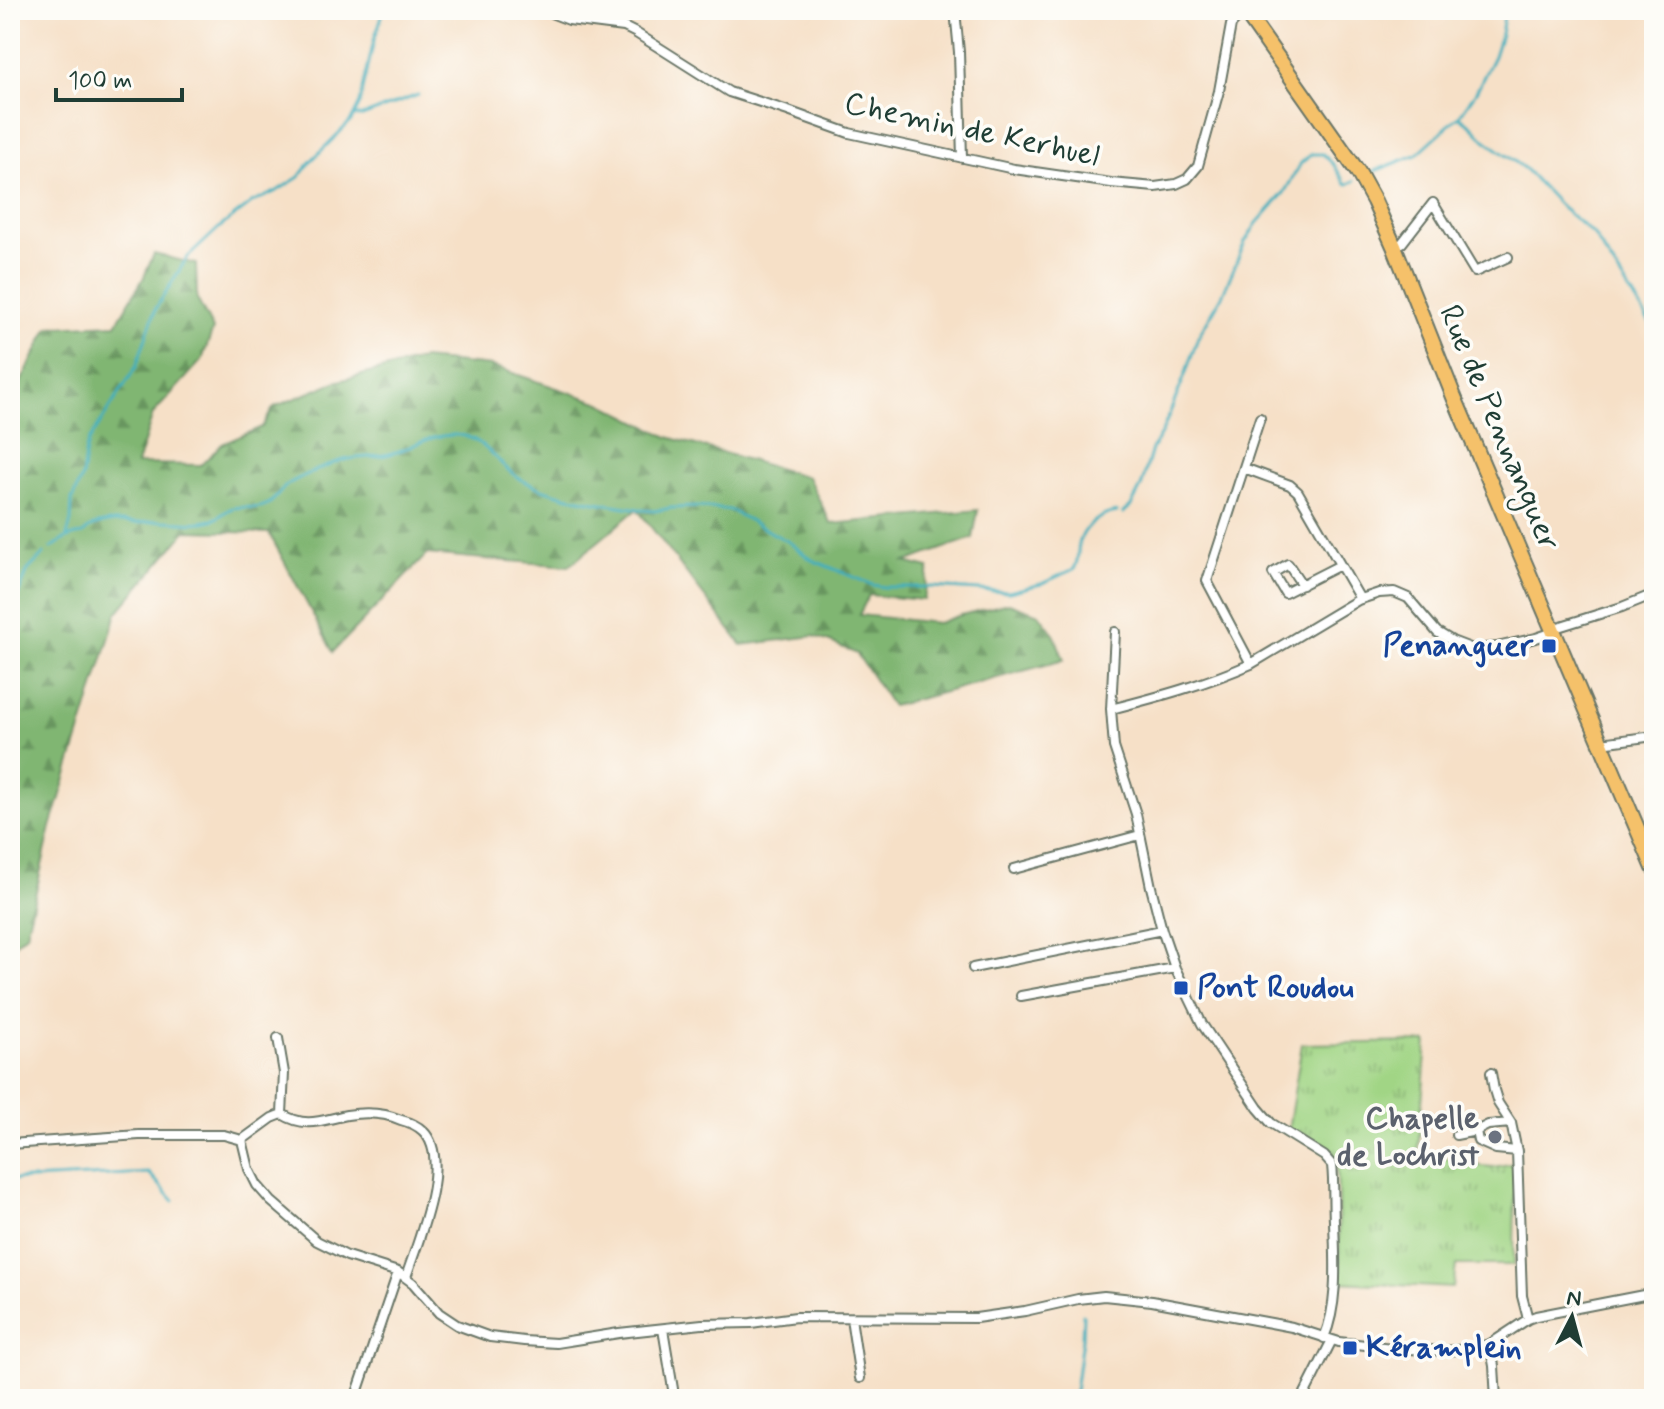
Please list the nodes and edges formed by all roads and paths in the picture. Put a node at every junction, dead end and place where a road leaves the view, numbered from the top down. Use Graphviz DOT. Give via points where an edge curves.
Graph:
graph roads {
  1 [pos="543,10"];
  2 [pos="955,10"];
  3 [pos="1244,10"];
  4 [pos="1251,10"];
  5 [pos="962,158"];
  6 [pos="1394,246"];
  7 [pos="1508,257"];
  8 [pos="1260,418"];
  9 [pos="1244,468"];
  10 [pos="1340,565"];
  11 [pos="1302,585"];
  12 [pos="1654,594"];
  13 [pos="1360,599"];
  14 [pos="1554,630"];
  15 [pos="1115,632"];
  16 [pos="1251,664"];
  17 [pos="1111,709"];
  18 [pos="1654,736"];
  19 [pos="1601,743"];
  20 [pos="1140,835"];
  21 [pos="1654,868"];
  22 [pos="1014,869"];
  23 [pos="1162,930"];
  24 [pos="973,968"];
  25 [pos="1175,968"];
  26 [pos="1021,996"];
  27 [pos="278,1038"];
  28 [pos="1491,1073"];
  29 [pos="282,1114"];
  30 [pos="1511,1123"];
  31 [pos="1476,1131"];
  32 [pos="1456,1135"];
  33 [pos="242,1140"];
  34 [pos="10,1144"];
  35 [pos="1517,1151"];
  36 [pos="402,1274"];
  37 [pos="1654,1293"];
  38 [pos="730,1317"];
  39 [pos="851,1318"];
  40 [pos="1528,1319"];
  41 [pos="722,1322"];
  42 [pos="663,1329"];
  43 [pos="1328,1339"];
  44 [pos="1490,1344"];
  45 [pos="860,1378"];
  46 [pos="355,1399"];
  47 [pos="673,1399"];
  48 [pos="1302,1399"];
  49 [pos="1496,1399"];
  1 -- 5 [label="street, Chemin de Kerhuel" via="569,20 624,27 742,97 849,133"];
  2 -- 5 [label="street"];
  3 -- 4 [label="street"];
  3 -- 5 [label="street, Chemin de Kerhuel" via="1231,25 1198,166 1187,179 1155,187 1111,183"];
  3 -- 6 [label="main road, Rue de Pennanguer" via="1358,172"];
  6 -- 7 [label="street" via="1433,203 1475,272"];
  6 -- 14 [label="main road, Rue de Pennanguer"];
  8 -- 9 [label="street"];
  9 -- 10 [label="street" via="1298,492"];
  9 -- 16 [label="street" via="1207,581"];
  10 -- 11 [label="street"];
  10 -- 13 [label="street"];
  12 -- 14 [label="street"];
  13 -- 14 [label="street" via="1394,592 1408,598 1437,632 1473,649"];
  13 -- 16 [label="street"];
  14 -- 19 [label="main road, Rue de Pennanguer"];
  15 -- 17 [label="street"];
  16 -- 17 [label="street"];
  17 -- 20 [label="street" via="1114,747"];
  18 -- 19 [label="street"];
  19 -- 21 [label="main road, Rue de Pennanguer"];
  20 -- 22 [label="street"];
  20 -- 23 [label="street"];
  23 -- 24 [label="street"];
  23 -- 25 [label="street"];
  25 -- 26 [label="street"];
  25 -- 43 [label="street" via="1195,1012 1258,1108 1332,1165 1335,1280"];
  27 -- 29 [label="street" via="284,1073"];
  28 -- 30 [label="street" via="1498,1103"];
  29 -- 33 [label="street"];
  29 -- 36 [label="street" via="306,1123 383,1115 424,1132 432,1147 433,1188"];
  30 -- 31 [label="street"];
  30 -- 35 [label="street"];
  31 -- 32 [label="street"];
  31 -- 35 [label="street" via="1478,1141"];
  33 -- 34 [label="street" via="224,1135 139,1135"];
  33 -- 36 [label="street" via="257,1185 299,1227 327,1247"];
  35 -- 40 [label="street" via="1522,1296"];
  36 -- 42 [label="street" via="449,1320 490,1337 556,1343"];
  36 -- 46 [label="street"];
  37 -- 40 [label="street"];
  38 -- 41 [label="street"];
  39 -- 41 [label="street"];
  39 -- 43 [label="street" via="976,1318 1104,1296 1251,1319"];
  39 -- 45 [label="street"];
  40 -- 44 [label="street"];
  41 -- 42 [label="street"];
  42 -- 47 [label="street"];
  43 -- 44 [label="street" via="1422,1351"];
  43 -- 48 [label="street"];
  44 -- 49 [label="street"];
}
